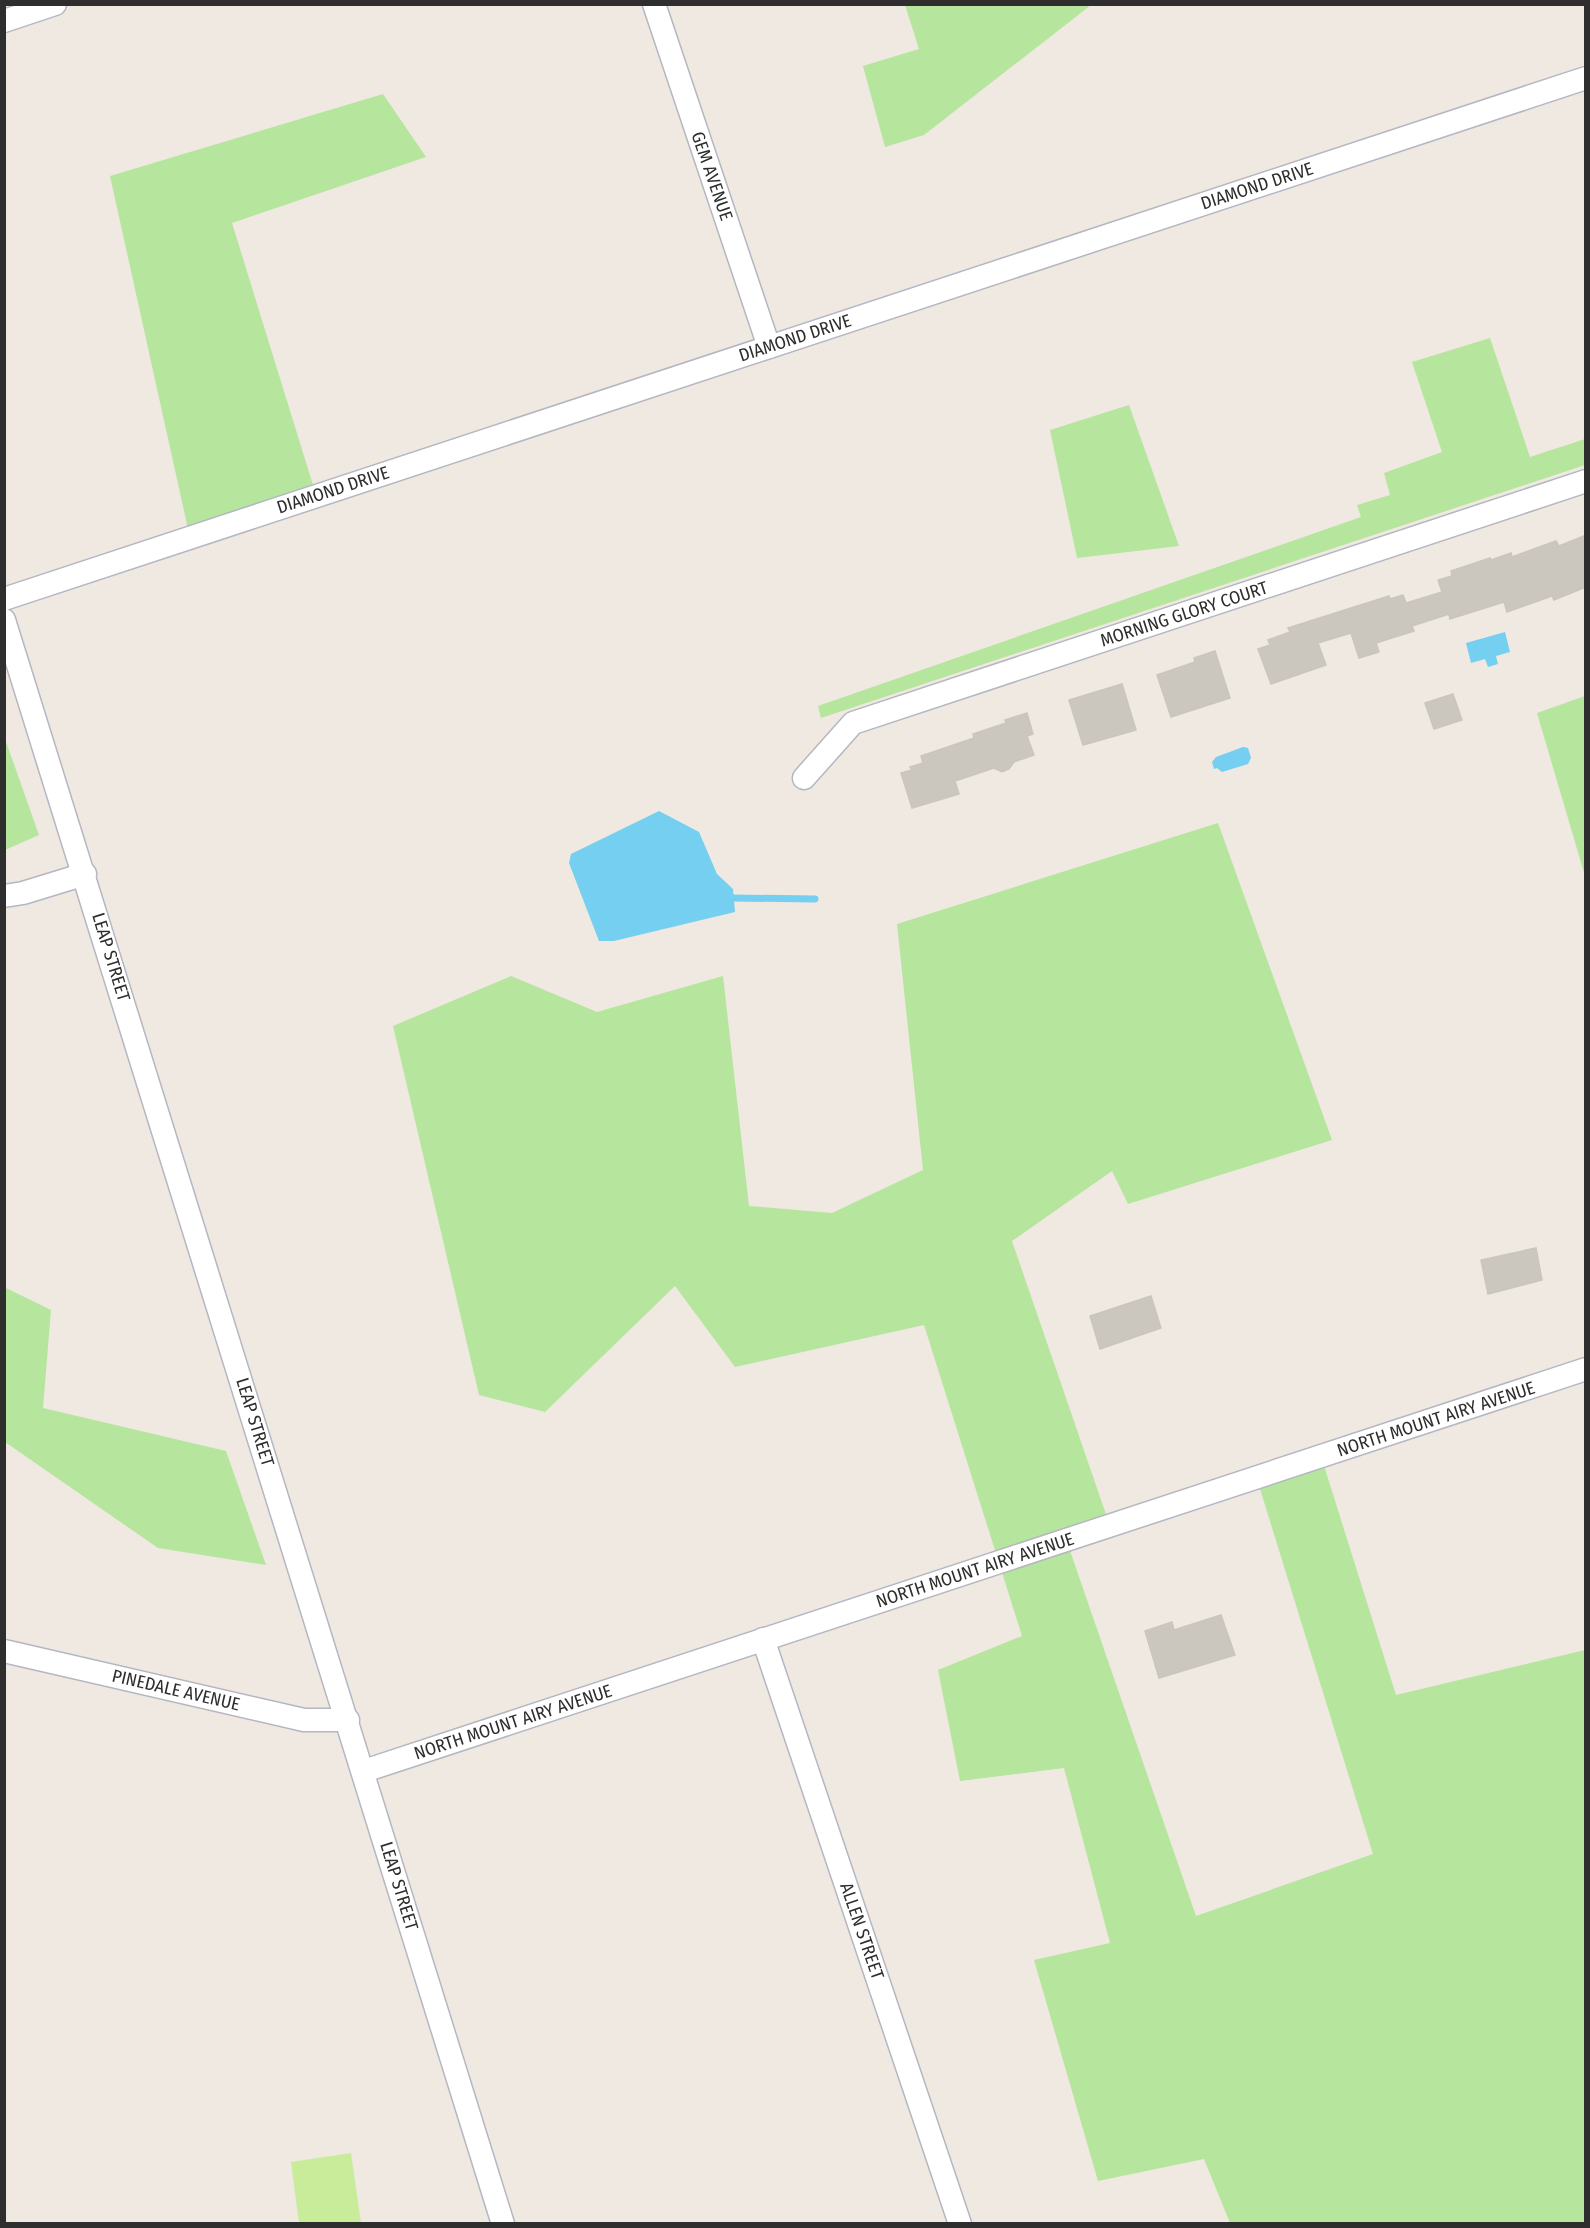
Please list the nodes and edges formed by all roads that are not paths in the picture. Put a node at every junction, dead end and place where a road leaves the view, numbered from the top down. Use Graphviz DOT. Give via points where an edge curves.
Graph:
graph roads {
  1 [pos="55,4"];
  2 [pos="654,4"];
  3 [pos="4,21"];
  4 [pos="1586,78"];
  5 [pos="769,347"];
  6 [pos="1586,481"];
  7 [pos="4,599"];
  8 [pos="4,620"];
  9 [pos="804,778"];
  10 [pos="85,874"];
  11 [pos="4,896"];
  12 [pos="1586,1369"];
  13 [pos="764,1639"];
  14 [pos="4,1652"];
  15 [pos="348,1720"];
  16 [pos="364,1771"];
  17 [pos="504,2223"];
  18 [pos="960,2223"];
  1 -- 3 [label="street"];
  2 -- 5 [label="street, GEM AVENUE"];
  4 -- 5 [label="street, DIAMOND DRIVE"];
  5 -- 7 [label="street, DIAMOND DRIVE"];
  6 -- 9 [label="street, MORNING GLORY COURT" via="853,723"];
  8 -- 10 [label="street, LEAP STREET"];
  10 -- 11 [label="street"];
  10 -- 15 [label="street, LEAP STREET"];
  12 -- 13 [label="street, NORTH MOUNT AIRY AVENUE"];
  13 -- 16 [label="street, NORTH MOUNT AIRY AVENUE"];
  13 -- 18 [label="street, ALLEN STREET"];
  14 -- 15 [label="street, PINEDALE AVENUE" via="304,1720"];
  15 -- 16 [label="street, LEAP STREET"];
  16 -- 17 [label="street, LEAP STREET"];
}
